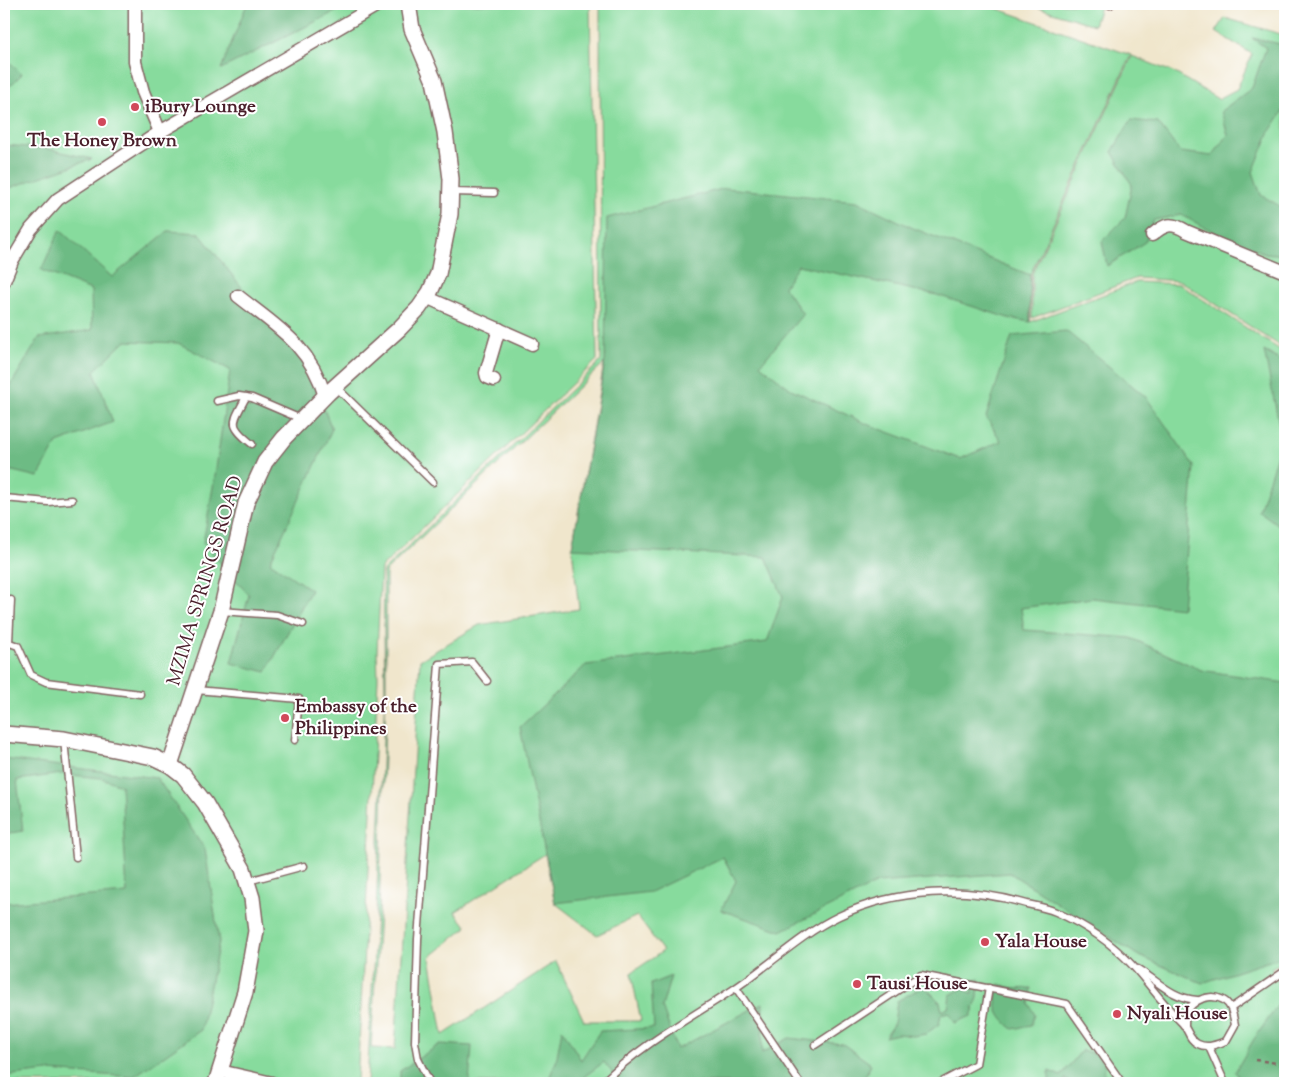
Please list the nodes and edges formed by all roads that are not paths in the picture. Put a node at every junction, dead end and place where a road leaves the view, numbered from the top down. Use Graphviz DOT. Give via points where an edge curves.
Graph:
graph roads {
  1 [pos="134,4"];
  2 [pos="379,4"];
  3 [pos="408,4"];
  4 [pos="160,132"];
  5 [pos="450,192"];
  6 [pos="494,193"];
  7 [pos="1152,235"];
  8 [pos="1285,272"];
  9 [pos="4,281"];
  10 [pos="238,296"];
  11 [pos="426,297"];
  12 [pos="499,330"];
  13 [pos="532,344"];
  14 [pos="494,380"];
  15 [pos="330,391"];
  16 [pos="246,397"];
  17 [pos="217,401"];
  18 [pos="302,419"];
  19 [pos="252,444"];
  20 [pos="433,482"];
  21 [pos="4,498"];
  22 [pos="72,500"];
  23 [pos="11,600"];
  24 [pos="221,612"];
  25 [pos="303,624"];
  26 [pos="6,642"];
  27 [pos="487,681"];
  28 [pos="195,690"];
  29 [pos="140,694"];
  30 [pos="4,734"];
  31 [pos="64,739"];
  32 [pos="295,740"];
  33 [pos="170,765"];
  34 [pos="76,857"];
  35 [pos="304,866"];
  36 [pos="247,882"];
  37 [pos="1133,965"];
  38 [pos="1285,971"];
  39 [pos="736,988"];
  40 [pos="989,988"];
  41 [pos="1197,1000"];
  42 [pos="1231,1008"];
  43 [pos="1185,1026"];
  44 [pos="815,1045"];
  45 [pos="1209,1047"];
  46 [pos="218,1077"];
  47 [pos="272,1083"];
  48 [pos="430,1083"];
  49 [pos="602,1083"];
  50 [pos="800,1083"];
  51 [pos="940,1083"];
  52 [pos="1122,1083"];
  53 [pos="1225,1083"];
  1 -- 4 [label="street" via="135,62 143,92"];
  2 -- 4 [label="street"];
  3 -- 5 [label="street, MZIMA SPRINGS ROAD" via="412,29 436,89 445,132"];
  4 -- 9 [label="street" via="58,198 31,229"];
  5 -- 6 [label="lane"];
  5 -- 11 [label="street, MZIMA SPRINGS ROAD" via="450,214 438,274"];
  7 -- 8 [label="street" via="1160,228 1176,225"];
  10 -- 15 [label="street" via="297,343"];
  11 -- 12 [label="street"];
  11 -- 15 [label="street, MZIMA SPRINGS ROAD" via="399,330"];
  12 -- 13 [label="street"];
  12 -- 14 [label="street" via="486,373"];
  15 -- 18 [label="street, MZIMA SPRINGS ROAD"];
  15 -- 20 [label="lane"];
  16 -- 17 [label="lane"];
  16 -- 18 [label="lane"];
  16 -- 19 [label="lane" via="234,427"];
  18 -- 24 [label="street, MZIMA SPRINGS ROAD" via="265,462 246,503"];
  21 -- 22 [label="lane" via="48,502"];
  23 -- 26 [label="lane"];
  24 -- 25 [label="lane" via="277,615"];
  24 -- 28 [label="street, MZIMA SPRINGS ROAD"];
  26 -- 29 [label="lane" via="18,646 32,674 46,682"];
  27 -- 48 [label="lane" via="472,662 439,664 418,939 415,1042 418,1059"];
  28 -- 32 [label="lane" via="299,699"];
  28 -- 33 [label="street, MZIMA SPRINGS ROAD"];
  30 -- 31 [label="street"];
  31 -- 33 [label="street" via="153,757"];
  31 -- 34 [label="lane"];
  33 -- 36 [label="street" via="183,775 205,803"];
  35 -- 36 [label="lane"];
  36 -- 46 [label="street" via="256,932 254,950 245,992"];
  37 -- 39 [label="lane" via="1112,945 1054,911 1009,898 931,892 868,904 838,917"];
  37 -- 41 [label="lane" via="1170,992"];
  37 -- 43 [label="lane"];
  38 -- 42 [label="lane"];
  39 -- 49 [label="lane" via="680,1024"];
  39 -- 50 [label="lane"];
  40 -- 44 [label="lane" via="921,975"];
  40 -- 51 [label="lane" via="976,1064"];
  40 -- 52 [label="lane" via="1067,1004"];
  41 -- 42 [label="lane" via="1209,996 1222,999"];
  41 -- 43 [label="lane" via="1187,1011"];
  42 -- 45 [label="lane" via="1235,1025 1226,1040"];
  43 -- 45 [label="lane" via="1189,1036 1198,1044"];
  45 -- 53 [label="lane"];
  46 -- 47 [label="street"];
}
